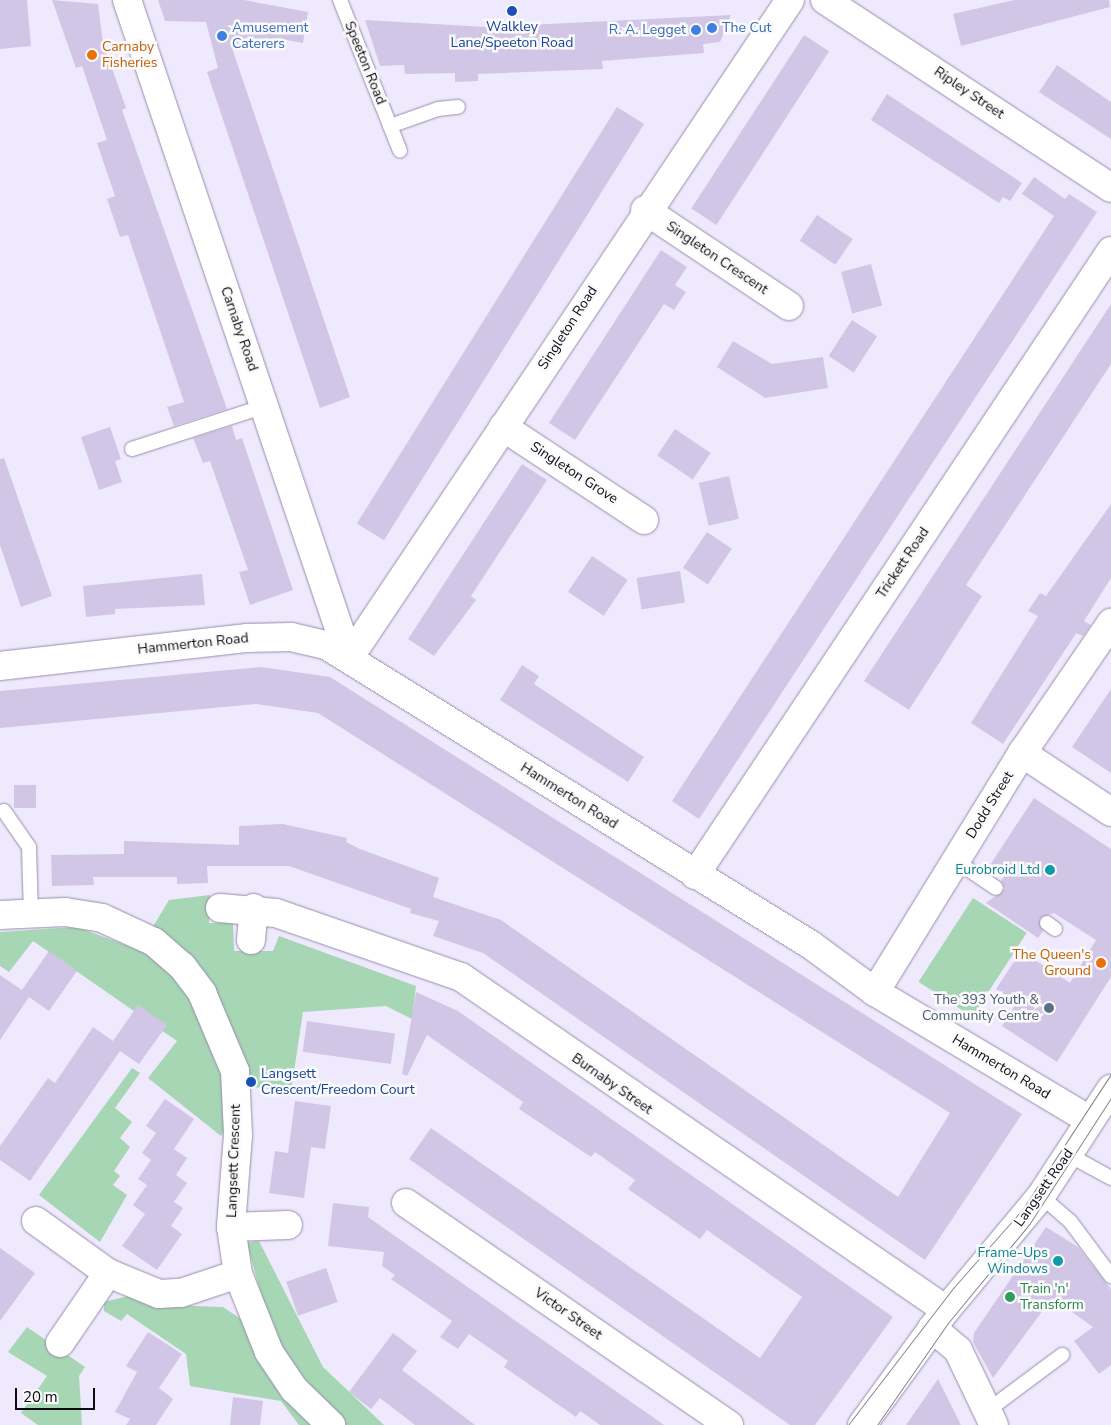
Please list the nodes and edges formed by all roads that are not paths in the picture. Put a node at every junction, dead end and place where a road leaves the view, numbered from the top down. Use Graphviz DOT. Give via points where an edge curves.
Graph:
graph roads {
  1 [pos="127,0"];
  2 [pos="340,0"];
  3 [pos="790,0"];
  4 [pos="825,0"];
  5 [pos="458,107"];
  6 [pos="390,126"];
  7 [pos="400,151"];
  8 [pos="1111,188"];
  9 [pos="645,210"];
  10 [pos="1111,251"];
  11 [pos="789,306"];
  12 [pos="265,406"];
  13 [pos="504,427"];
  14 [pos="132,449"];
  15 [pos="644,520"];
  16 [pos="1111,623"];
  17 [pos="349,658"];
  18 [pos="1,663"];
  19 [pos="1022,753"];
  20 [pos="4,810"];
  21 [pos="1111,812"];
  22 [pos="956,860"];
  23 [pos="695,875"];
  24 [pos="996,888"];
  25 [pos="220,908"];
  26 [pos="254,908"];
  27 [pos="31,914"];
  28 [pos="0,915"];
  29 [pos="251,940"];
  30 [pos="875,992"];
  31 [pos="1111,1089"];
  32 [pos="1090,1120"];
  33 [pos="1068,1154"];
  34 [pos="1111,1178"];
  35 [pos="1040,1196"];
  36 [pos="406,1203"];
  37 [pos="36,1221"];
  38 [pos="288,1226"];
  39 [pos="231,1227"];
  40 [pos="108,1273"];
  41 [pos="238,1274"];
  42 [pos="1111,1276"];
  43 [pos="939,1319"];
  44 [pos="60,1343"];
  45 [pos="1062,1355"];
  46 [pos="991,1418"];
  47 [pos="330,1425"];
  48 [pos="729,1425"];
  49 [pos="862,1425"];
  1 -- 12 [label="street, Carnaby Road"];
  2 -- 6 [label="lane, Speeton Road"];
  3 -- 9 [label="street, Singleton Road"];
  4 -- 8 [label="street, Ripley Street"];
  5 -- 6 [label="lane" via="438,109"];
  6 -- 7 [label="lane, Speeton Road"];
  9 -- 11 [label="street, Singleton Crescent"];
  9 -- 13 [label="street, Singleton Road"];
  10 -- 23 [label="street, Trickett Road"];
  12 -- 14 [label="lane"];
  12 -- 17 [label="street, Carnaby Road"];
  13 -- 15 [label="street, Singleton Grove"];
  13 -- 17 [label="street, Singleton Road"];
  16 -- 19 [label="street, Dodd Street"];
  17 -- 18 [label="street, Hammerton Road" via="326,645 291,637 247,638"];
  17 -- 23 [label="street, Hammerton Road"];
  19 -- 21 [label="street"];
  19 -- 22 [label="street, Dodd Street"];
  20 -- 27 [label="lane" via="29,847"];
  22 -- 24 [label="lane"];
  22 -- 30 [label="street, Dodd Street"];
  23 -- 30 [label="street, Hammerton Road" via="811,945"];
  25 -- 26 [label="street, Burnaby Street"];
  26 -- 29 [label="street"];
  26 -- 43 [label="street, Burnaby Street" via="460,977"];
  27 -- 28 [label="street, Langsett Crescent"];
  27 -- 39 [label="street, Langsett Crescent" via="102,918 154,942 182,966 202,993 235,1071 238,1135"];
  30 -- 32 [label="street, Hammerton Road"];
  31 -- 32 [label="street, Langsett Road"];
  32 -- 33 [label="street, Langsett Road"];
  33 -- 34 [label="lane"];
  33 -- 35 [label="street, Langsett Road"];
  35 -- 42 [label="lane" via="1070,1222"];
  35 -- 43 [label="street, Langsett Road"];
  36 -- 48 [label="street, Victor Street"];
  37 -- 40 [label="street"];
  38 -- 39 [label="street, Langsett Crescent"];
  39 -- 41 [label="street, Langsett Crescent"];
  40 -- 41 [label="street" via="159,1294 189,1290"];
  40 -- 44 [label="street"];
  41 -- 47 [label="street, Langsett Crescent" via="269,1352 294,1389"];
  43 -- 46 [label="street, Burnaby Street"];
  43 -- 49 [label="street, Langsett Road"];
  45 -- 46 [label="lane"];
}
